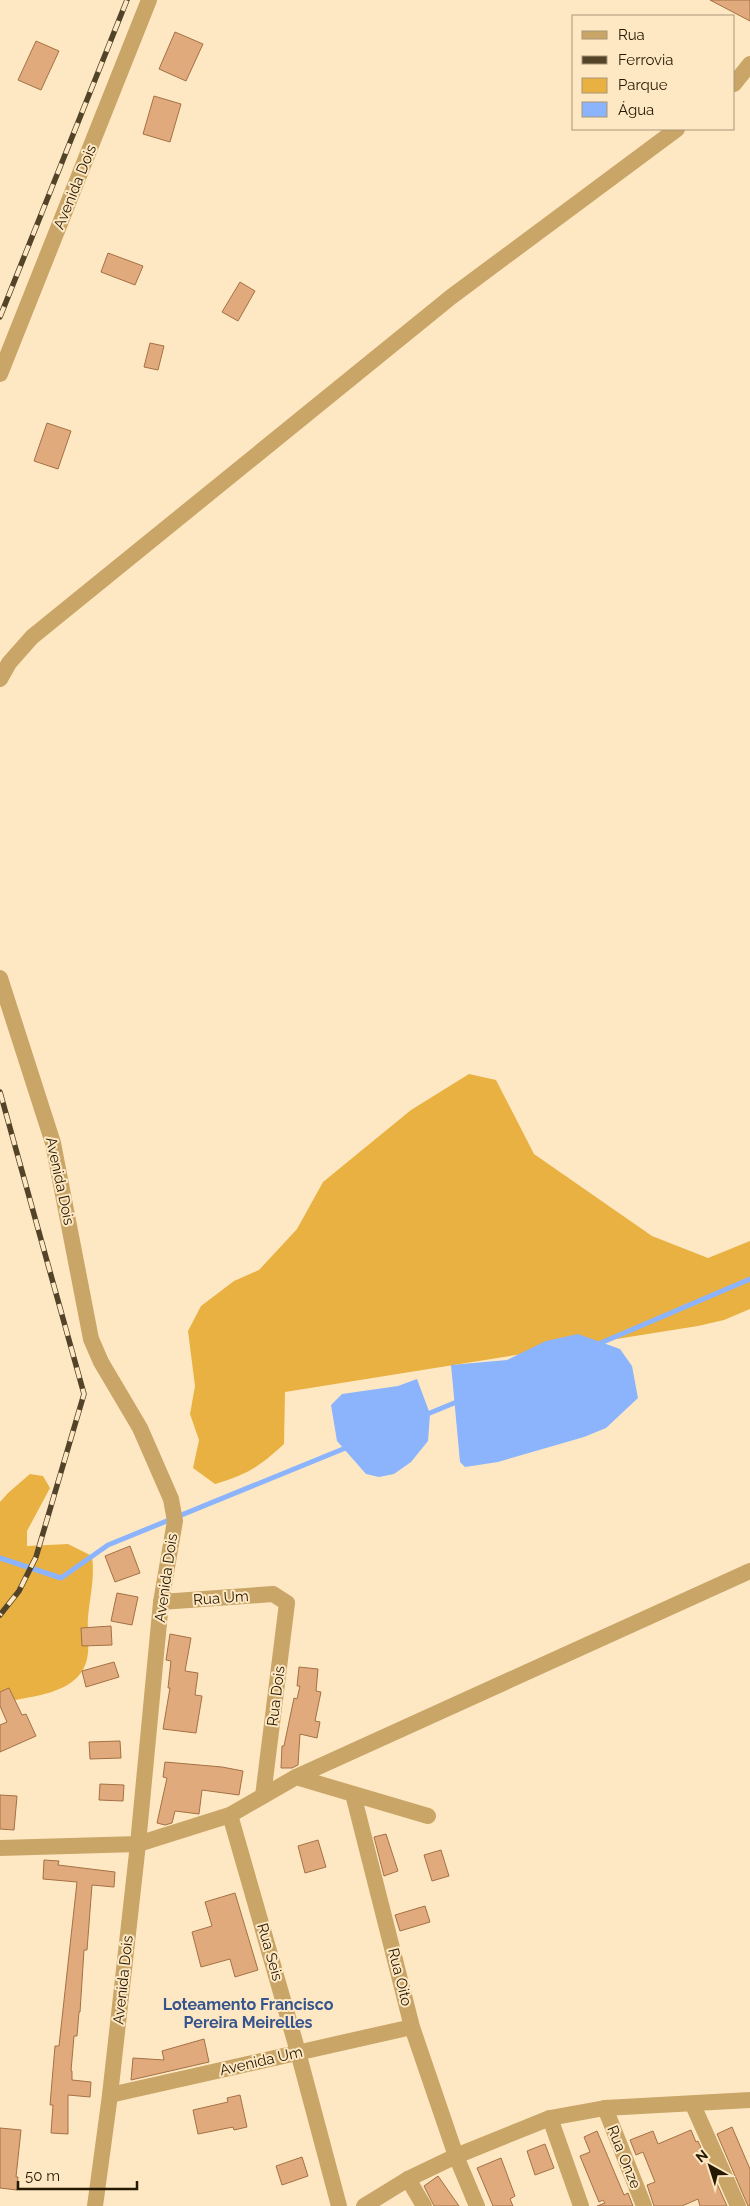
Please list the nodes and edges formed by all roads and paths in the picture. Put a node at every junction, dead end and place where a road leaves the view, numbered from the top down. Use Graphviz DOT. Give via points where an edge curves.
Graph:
graph roads {
  1 [pos="149,0"];
  2 [pos="750,64"];
  3 [pos="735,83"];
  4 [pos="676,130"];
  5 [pos="0,374"];
  6 [pos="0,679"];
  7 [pos="0,978"];
  8 [pos="750,1572"];
  9 [pos="281,1598"];
  10 [pos="161,1602"];
  11 [pos="296,1777"];
  12 [pos="353,1794"];
  13 [pos="263,1796"];
  14 [pos="230,1815"];
  15 [pos="428,1816"];
  16 [pos="138,1844"];
  17 [pos="0,1848"];
  18 [pos="412,2027"];
  19 [pos="298,2052"];
  20 [pos="110,2095"];
  21 [pos="750,2100"];
  22 [pos="693,2105"];
  23 [pos="605,2108"];
  24 [pos="550,2118"];
  25 [pos="456,2156"];
  26 [pos="408,2179"];
  27 [pos="95,2206"];
  28 [pos="339,2206"];
  29 [pos="364,2206"];
  30 [pos="424,2206"];
  31 [pos="477,2206"];
  32 [pos="581,2206"];
  33 [pos="644,2206"];
  34 [pos="738,2206"];
  1 -- 5 [label="street, Avenida Dois"];
  2 -- 3 [label="street"];
  4 -- 6 [label="street" via="451,297 32,637 9,663"];
  7 -- 10 [label="street, Avenida Dois" via="54,1143 92,1339 101,1362 140,1428 171,1499 174,1516"];
  8 -- 11 [label="street"];
  9 -- 10 [label="street, Rua Um" via="273,1594"];
  9 -- 13 [label="street, Rua Dois" via="287,1603"];
  10 -- 16 [label="street, Avenida Dois"];
  11 -- 12 [label="street"];
  11 -- 13 [label="street"];
  12 -- 15 [label="street"];
  12 -- 18 [label="street, Rua Oito"];
  13 -- 14 [label="street"];
  14 -- 16 [label="street"];
  14 -- 19 [label="street, Rua Seis"];
  16 -- 17 [label="street"];
  16 -- 20 [label="street, Avenida Dois"];
  18 -- 19 [label="street, Avenida Um"];
  18 -- 25 [label="street, Rua Oito"];
  19 -- 20 [label="street, Avenida Um"];
  19 -- 28 [label="street, Rua Seis"];
  20 -- 27 [label="street, Avenida Dois"];
  21 -- 22 [label="street"];
  22 -- 23 [label="street"];
  22 -- 34 [label="street"];
  23 -- 24 [label="street"];
  23 -- 33 [label="street, Rua Onze"];
  24 -- 25 [label="street"];
  24 -- 32 [label="street"];
  25 -- 26 [label="street"];
  25 -- 31 [label="street, Rua Oito"];
  26 -- 29 [label="street"];
  26 -- 30 [label="street"];
}
